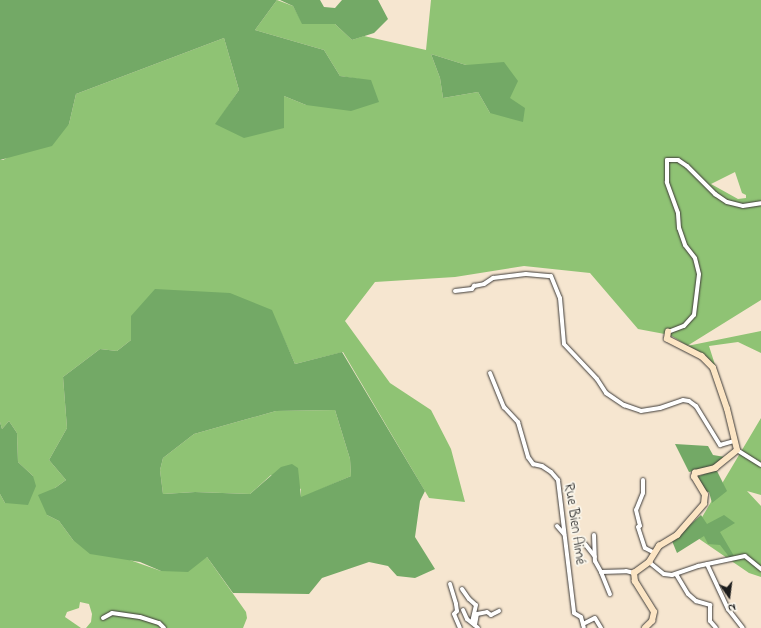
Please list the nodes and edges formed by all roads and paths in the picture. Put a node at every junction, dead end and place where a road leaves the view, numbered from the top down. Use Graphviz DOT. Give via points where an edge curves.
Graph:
graph roads {
  1 [pos="761,203"];
  2 [pos="456,291"];
  3 [pos="668,332"];
  4 [pos="490,373"];
  5 [pos="734,441"];
  6 [pos="737,450"];
  7 [pos="761,465"];
  8 [pos="643,480"];
  9 [pos="557,526"];
  10 [pos="564,534"];
  11 [pos="594,535"];
  12 [pos="585,544"];
  13 [pos="655,553"];
  14 [pos="595,556"];
  15 [pos="649,562"];
  16 [pos="707,564"];
  17 [pos="761,569"];
  18 [pos="601,572"];
  19 [pos="634,573"];
  20 [pos="676,574"];
  21 [pos="450,584"];
  22 [pos="462,589"];
  23 [pos="610,594"];
  24 [pos="463,610"];
  25 [pos="499,610"];
  26 [pos="103,618"];
  27 [pos="475,625"];
  28 [pos="584,626"];
  29 [pos="164,628"];
  30 [pos="460,628"];
  31 [pos="601,628"];
  32 [pos="646,628"];
  33 [pos="716,628"];
  34 [pos="743,628"];
  1 -- 3 [label="street" via="743,206 727,202 715,194 687,166 678,160 667,160 666,182 678,214 679,228 685,245 695,258 699,274 694,315 684,326"];
  2 -- 5 [label="street" via="472,289 493,278 526,274 551,276 560,298 564,344 606,393 624,405 641,411 683,400 689,401 696,406 720,445"];
  3 -- 5 [label="street" via="667,339 702,357 713,368"];
  4 -- 10 [label="street, Rue Bien Aimé" via="504,407 518,422 528,457 533,464 542,466 558,480"];
  5 -- 6 [label="street"];
  6 -- 7 [label="street"];
  6 -- 13 [label="street" via="715,468 694,473 705,495 704,504 677,535 666,540"];
  8 -- 13 [label="street" via="643,493 636,510 640,526 638,528 645,548"];
  9 -- 10 [label="street"];
  10 -- 28 [label="street, Rue Bien Aimé" via="574,613 581,617"];
  11 -- 14 [label="street"];
  12 -- 14 [label="street"];
  13 -- 15 [label="street"];
  14 -- 18 [label="street"];
  15 -- 19 [label="street"];
  15 -- 20 [label="street" via="664,574"];
  16 -- 17 [label="street" via="745,556"];
  16 -- 20 [label="street"];
  16 -- 34 [label="street" via="728,609"];
  18 -- 19 [label="street"];
  18 -- 23 [label="street"];
  19 -- 32 [label="street" via="635,582 654,612"];
  20 -- 33 [label="street" via="688,594 696,601 710,605 710,621"];
  21 -- 30 [label="street" via="457,611 454,614"];
  22 -- 27 [label="street" via="476,605"];
  24 -- 27 [label="street" via="466,618"];
  25 -- 27 [label="street" via="491,615 486,612 477,614"];
  26 -- 29 [label="street" via="112,613 140,617"];
  28 -- 31 [label="street" via="595,618"];
}
